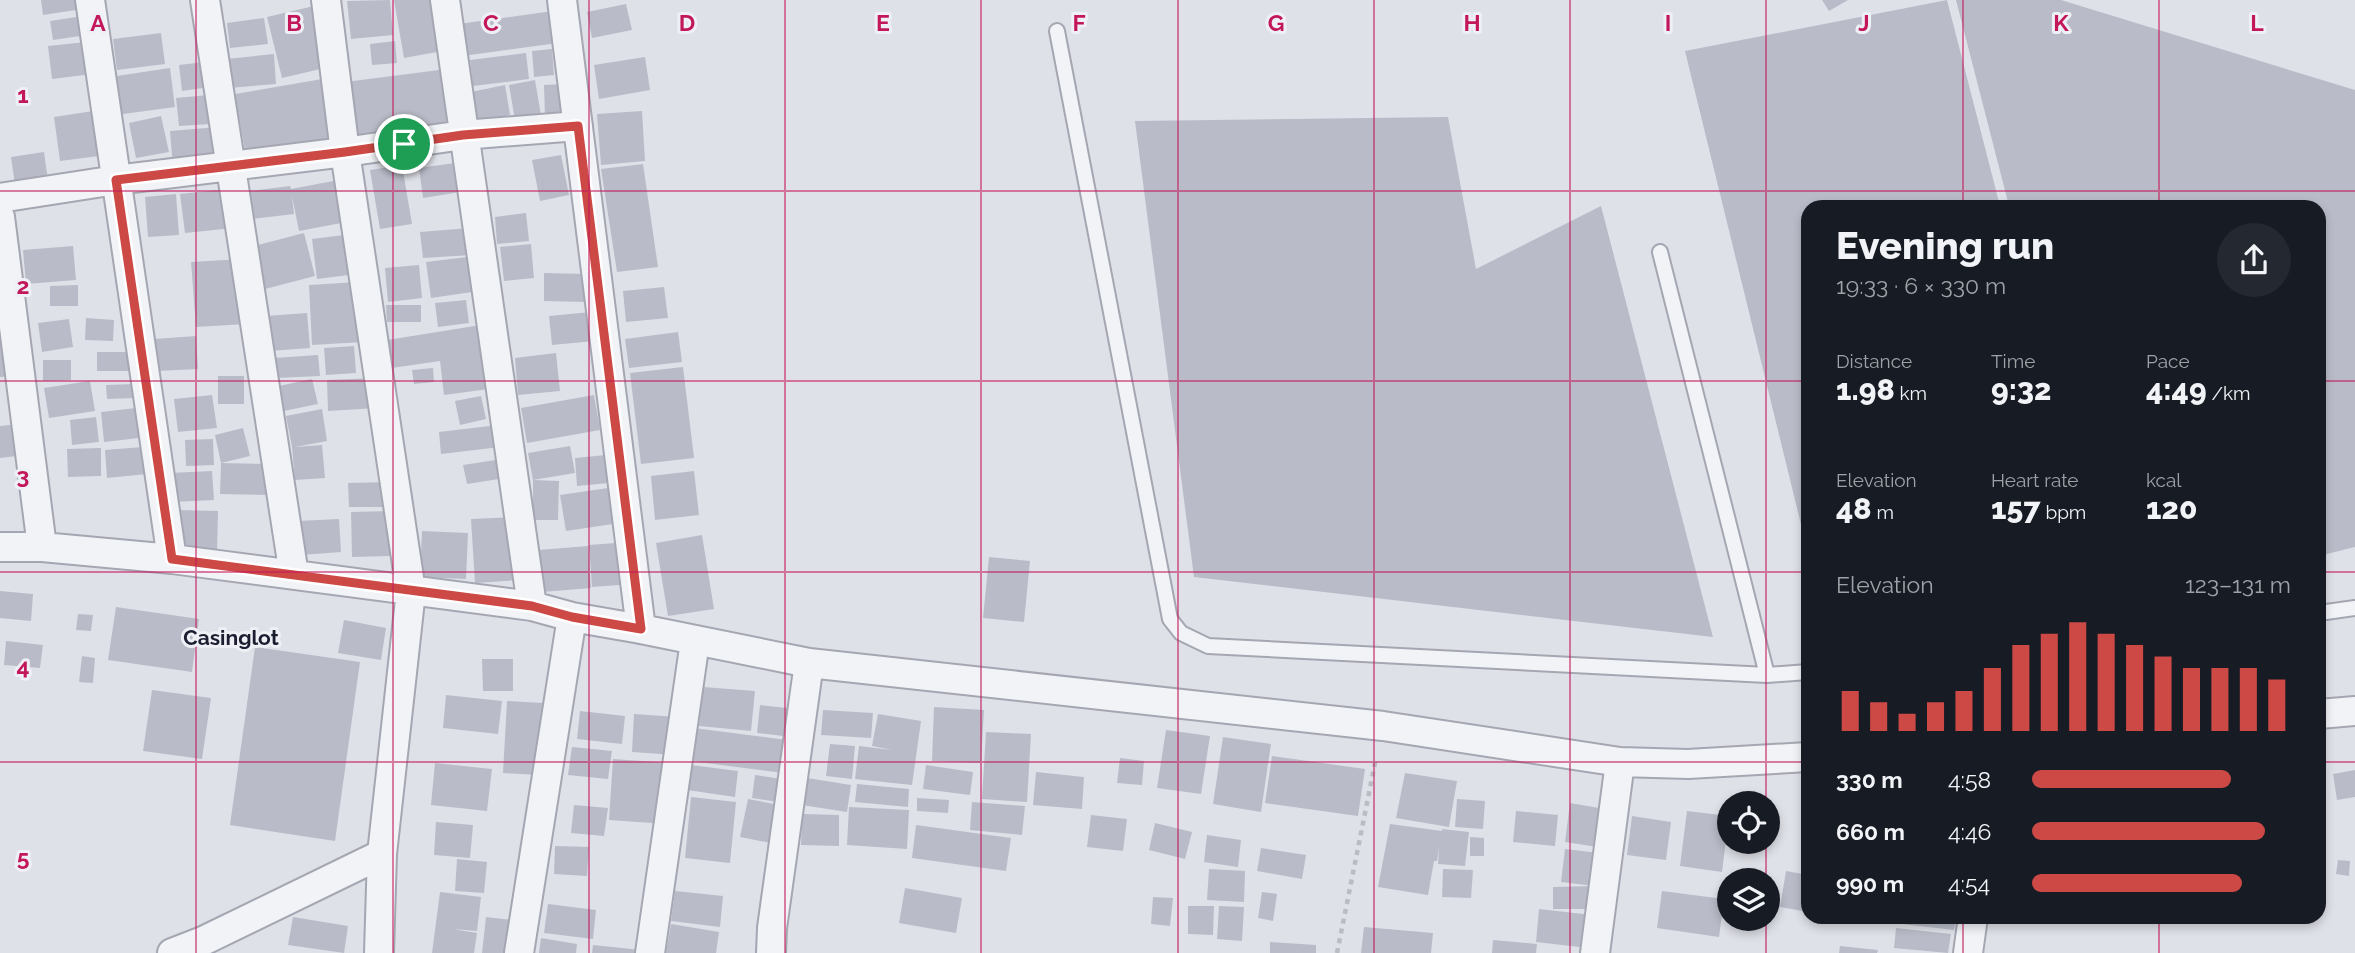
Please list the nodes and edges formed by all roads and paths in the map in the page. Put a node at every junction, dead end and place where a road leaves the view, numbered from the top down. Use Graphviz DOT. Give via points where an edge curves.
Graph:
graph roads {
  1 [pos="90,0"];
  2 [pos="205,0"];
  3 [pos="326,0"];
  4 [pos="444,0"];
  5 [pos="562,0"];
  6 [pos="1057,31"];
  7 [pos="578,126"];
  8 [pos="463,135"];
  9 [pos="345,152"];
  10 [pos="230,167"];
  11 [pos="116,180"];
  12 [pos="0,198"];
  13 [pos="0,217"];
  14 [pos="1660,252"];
  15 [pos="0,547"];
  16 [pos="42,547"];
  17 [pos="172,559"];
  18 [pos="294,575"];
  19 [pos="411,591"];
  20 [pos="532,606"];
  21 [pos="2355,608"];
  22 [pos="2326,612"];
  23 [pos="572,617"];
  24 [pos="641,629"];
  25 [pos="695,641"];
  26 [pos="809,663"];
  27 [pos="1801,673"];
  28 [pos="1767,675"];
  29 [pos="2355,711"];
  30 [pos="2326,713"];
  31 [pos="1383,726"];
  32 [pos="1801,757"];
  33 [pos="1620,762"];
  34 [pos="382,854"];
  35 [pos="1972,924"];
  36 [pos="172,953"];
  37 [pos="379,953"];
  38 [pos="519,953"];
  39 [pos="650,953"];
  40 [pos="771,953"];
  41 [pos="1337,953"];
  42 [pos="1595,953"];
  43 [pos="1968,953"];
  1 -- 11 [label="street"];
  2 -- 10 [label="street"];
  3 -- 9 [label="street"];
  4 -- 8 [label="street"];
  5 -- 7 [label="street"];
  6 -- 28 [label="lane" via="1170,619 1181,633 1208,646"];
  7 -- 8 [label="street"];
  7 -- 24 [label="street"];
  8 -- 9 [label="street"];
  8 -- 20 [label="street"];
  9 -- 10 [label="street"];
  9 -- 19 [label="street"];
  10 -- 11 [label="street"];
  10 -- 18 [label="street"];
  11 -- 12 [label="street"];
  11 -- 17 [label="street"];
  13 -- 16 [label="street"];
  14 -- 28 [label="lane"];
  15 -- 16 [label="street"];
  16 -- 17 [label="street"];
  17 -- 18 [label="street"];
  18 -- 19 [label="street"];
  19 -- 20 [label="street"];
  19 -- 34 [label="street"];
  20 -- 23 [label="street"];
  21 -- 22 [label="lane"];
  23 -- 24 [label="street"];
  23 -- 38 [label="street"];
  24 -- 25 [label="street"];
  25 -- 26 [label="street"];
  25 -- 39 [label="street"];
  26 -- 31 [label="street"];
  26 -- 40 [label="street"];
  27 -- 28 [label="lane"];
  29 -- 30 [label="street"];
  31 -- 33 [label="street"];
  31 -- 41 [label="path"];
  32 -- 33 [label="street" via="1688,764"];
  33 -- 42 [label="street"];
  34 -- 36 [label="street"];
  34 -- 37 [label="street"];
  35 -- 43 [label="street"];
}
